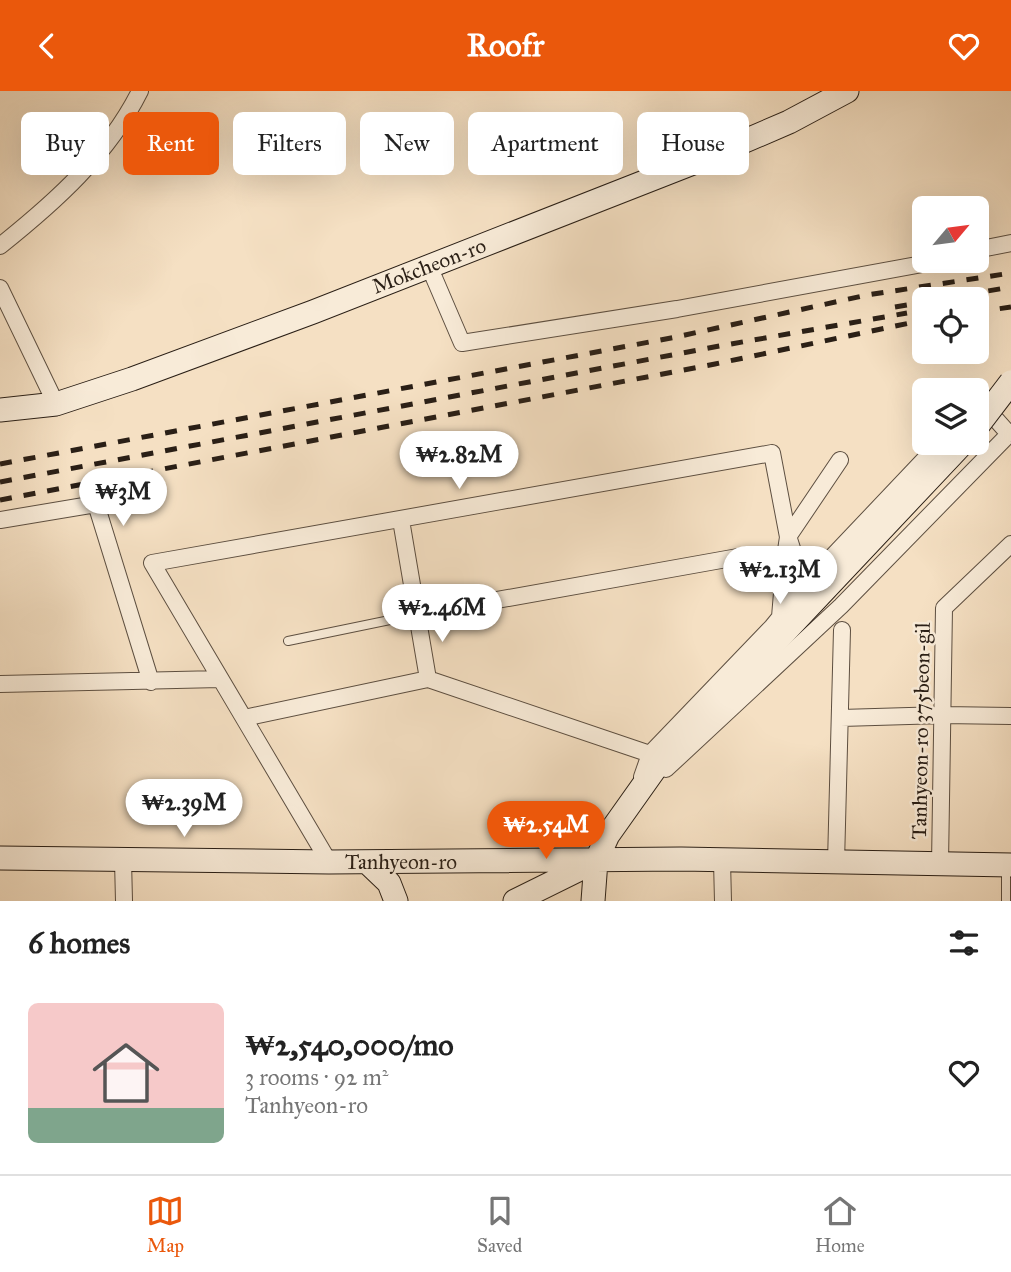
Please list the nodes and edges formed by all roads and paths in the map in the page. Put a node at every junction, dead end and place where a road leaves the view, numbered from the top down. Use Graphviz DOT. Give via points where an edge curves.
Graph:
graph roads {
  1 [pos="140,91"];
  2 [pos="846,91"];
  3 [pos="1011,243"];
  4 [pos="0,246"];
  5 [pos="989,247"];
  6 [pos="429,266"];
  7 [pos="912,266"];
  8 [pos="0,288"];
  9 [pos="1011,381"];
  10 [pos="56,404"];
  11 [pos="0,410"];
  12 [pos="989,411"];
  13 [pos="989,411"];
  14 [pos="1010,433"];
  15 [pos="929,455"];
  16 [pos="952,455"];
  17 [pos="840,460"];
  18 [pos="0,520"];
  19 [pos="401,520"];
  20 [pos="788,537"];
  21 [pos="1011,544"];
  22 [pos="785,557"];
  23 [pos="812,578"];
  24 [pos="419,614"];
  25 [pos="780,617"];
  26 [pos="842,631"];
  27 [pos="288,641"];
  28 [pos="220,679"];
  29 [pos="428,679"];
  30 [pos="151,682"];
  31 [pos="0,684"];
  32 [pos="943,715"];
  33 [pos="1011,716"];
  34 [pos="244,718"];
  35 [pos="841,718"];
  36 [pos="650,754"];
  37 [pos="634,799"];
  38 [pos="0,858"];
  39 [pos="123,860"];
  40 [pos="596,861"];
  41 [pos="722,861"];
  42 [pos="329,862"];
  43 [pos="367,862"];
  44 [pos="836,863"];
  45 [pos="940,864"];
  46 [pos="1009,865"];
  47 [pos="124,901"];
  48 [pos="397,901"];
  49 [pos="515,901"];
  50 [pos="593,901"];
  51 [pos="723,901"];
  52 [pos="1006,901"];
  1 -- 4 [label="street" via="102,150 52,204"];
  2 -- 6 [label="street, Mokcheon-ro" via="789,122 703,159"];
  3 -- 5 [label="street"];
  6 -- 7 [label="street" via="462,343"];
  6 -- 10 [label="street, Mokcheon-ro"];
  8 -- 10 [label="street"];
  9 -- 12 [label="street, bridge"];
  10 -- 11 [label="street, Mokcheon-ro"];
  13 -- 14 [label="street"];
  14 -- 37 [label="street" via="841,606"];
  15 -- 23 [label="street"];
  16 -- 37 [label="street" via="769,649 707,708"];
  17 -- 20 [label="street"];
  18 -- 30 [label="street" via="96,504"];
  19 -- 20 [label="street" via="772,453"];
  19 -- 24 [label="street"];
  19 -- 28 [label="street" via="152,563"];
  20 -- 22 [label="street"];
  20 -- 23 [label="street" via="796,561"];
  21 -- 32 [label="street, Tanhyeon-ro 375beon-gil" via="944,608"];
  22 -- 24 [label="street" via="748,555"];
  22 -- 25 [label="street"];
  23 -- 25 [label="street"];
  24 -- 27 [label="lane"];
  24 -- 29 [label="street"];
  25 -- 36 [label="street"];
  26 -- 35 [label="street"];
  28 -- 30 [label="street"];
  28 -- 34 [label="street"];
  29 -- 34 [label="street"];
  29 -- 36 [label="street"];
  30 -- 31 [label="street"];
  32 -- 33 [label="street"];
  32 -- 35 [label="street"];
  32 -- 45 [label="street, Tanhyeon-ro 375beon-gil"];
  34 -- 42 [label="street"];
  35 -- 44 [label="street"];
  36 -- 37 [label="street"];
  37 -- 40 [label="street"];
  38 -- 39 [label="street, Tanhyeon-ro"];
  39 -- 42 [label="street, Tanhyeon-ro"];
  39 -- 47 [label="street"];
  40 -- 41 [label="street, Tanhyeon-ro"];
  40 -- 43 [label="street, Tanhyeon-ro"];
  40 -- 49 [label="street"];
  40 -- 50 [label="street"];
  41 -- 44 [label="street, Tanhyeon-ro"];
  41 -- 51 [label="street"];
  42 -- 43 [label="street, Tanhyeon-ro"];
  43 -- 48 [label="street" via="389,883"];
  44 -- 45 [label="street, Tanhyeon-ro"];
  45 -- 46 [label="street, Tanhyeon-ro"];
  46 -- 52 [label="lane"];
}
